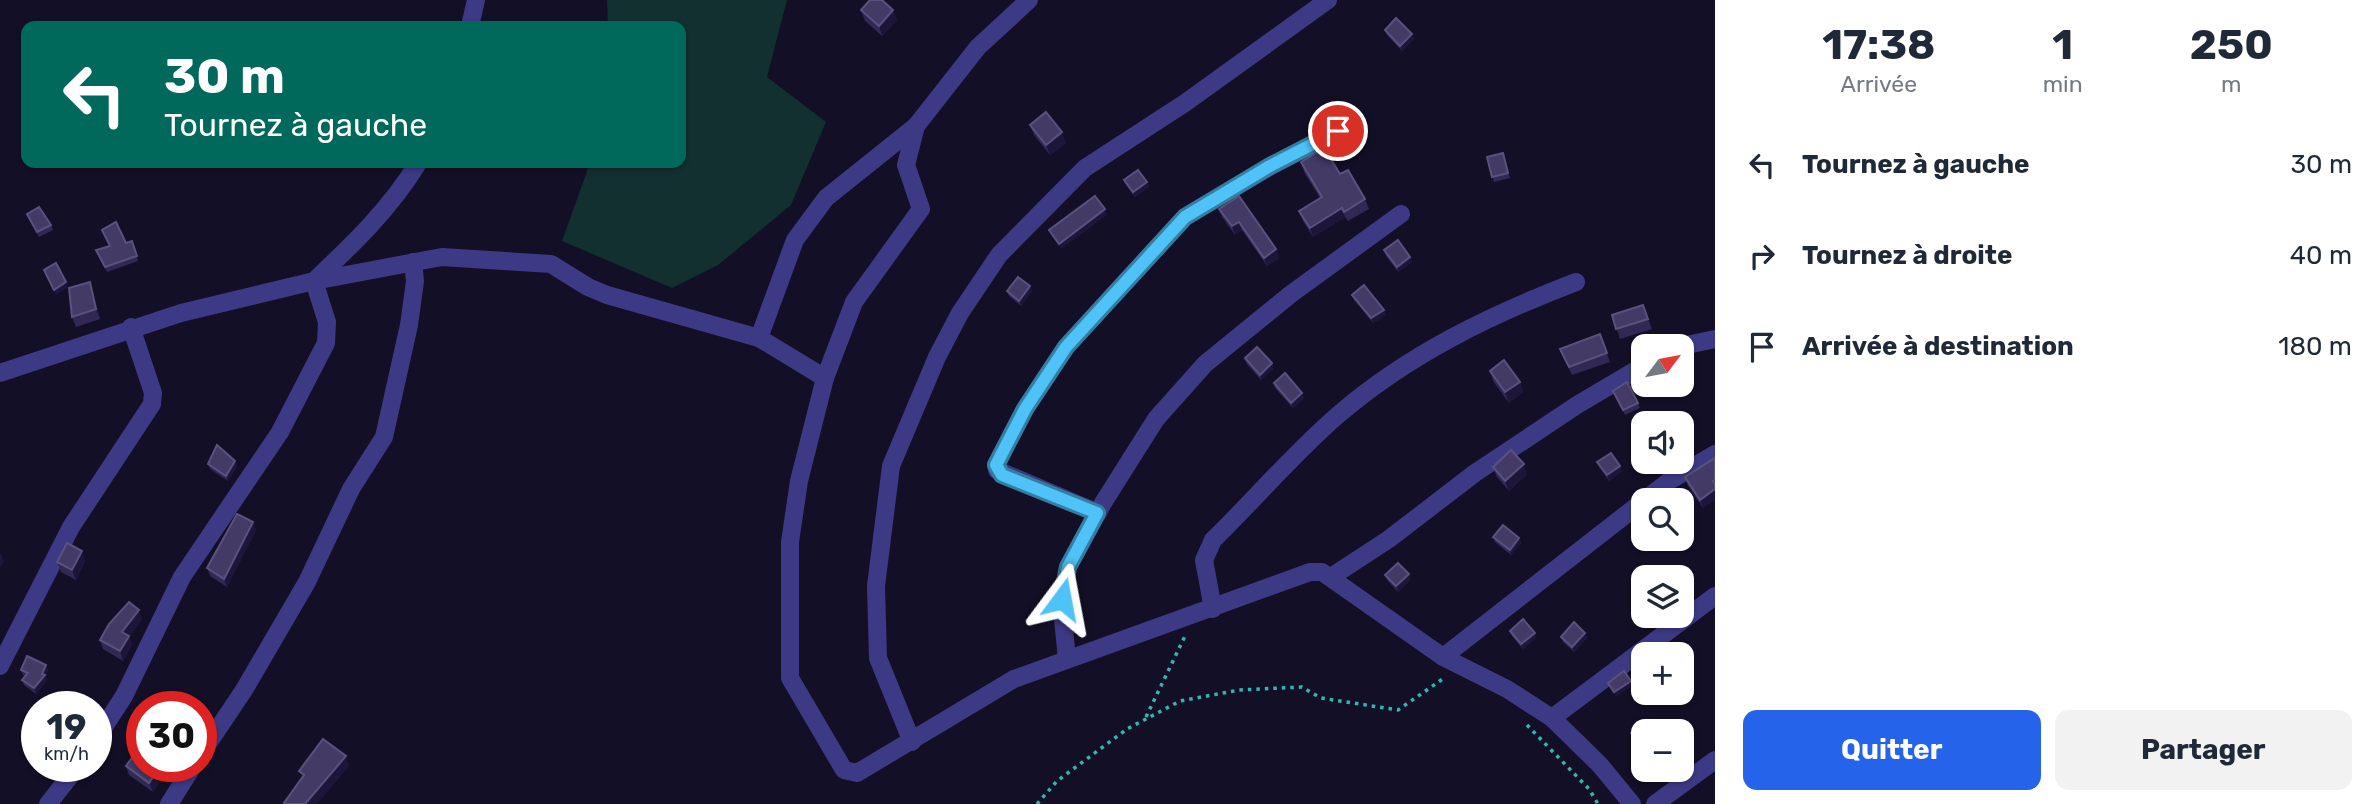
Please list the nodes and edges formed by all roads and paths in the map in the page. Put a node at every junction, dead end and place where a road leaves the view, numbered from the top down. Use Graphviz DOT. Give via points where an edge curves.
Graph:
graph roads {
  1 [pos="476,0"];
  2 [pos="1029,0"];
  3 [pos="1328,0"];
  4 [pos="471,21"];
  5 [pos="916,126"];
  6 [pos="1338,131"];
  7 [pos="415,168"];
  8 [pos="1401,214"];
  9 [pos="413,262"];
  10 [pos="314,281"];
  11 [pos="1576,282"];
  12 [pos="131,327"];
  13 [pos="759,338"];
  14 [pos="1715,339"];
  15 [pos="1694,343"];
  16 [pos="0,373"];
  17 [pos="1631,373"];
  18 [pos="825,378"];
  19 [pos="1715,454"];
  20 [pos="1097,513"];
  21 [pos="1331,577"];
  22 [pos="1715,596"];
  23 [pos="1207,611"];
  24 [pos="1443,657"];
  25 [pos="1067,659"];
  26 [pos="0,666"];
  27 [pos="1455,677"];
  28 [pos="112,714"];
  29 [pos="1552,718"];
  30 [pos="1145,719"];
  31 [pos="1518,719"];
  32 [pos="217,731"];
  33 [pos="912,741"];
  34 [pos="1715,760"];
  35 [pos="65,782"];
  36 [pos="183,782"];
  37 [pos="48,804"];
  38 [pos="169,804"];
  39 [pos="1037,804"];
  40 [pos="1598,804"];
  41 [pos="1632,804"];
  42 [pos="1655,804"];
  1 -- 4 [label="street"];
  2 -- 5 [label="street" via="978,47"];
  3 -- 33 [label="street" via="1085,168 999,255 960,313 891,466 876,586 878,658"];
  5 -- 13 [label="street" via="832,192 795,240"];
  5 -- 18 [label="street" via="906,165 921,209 854,302"];
  6 -- 20 [label="street" via="1189,213 1066,347 1025,409 996,465 998,470"];
  7 -- 10 [label="street" via="370,228"];
  8 -- 20 [label="street" via="1205,364 1156,419"];
  9 -- 10 [label="street"];
  9 -- 13 [label="street" via="452,257 551,264 607,295"];
  9 -- 32 [label="street" via="409,325 384,437 351,489 307,582"];
  10 -- 12 [label="street"];
  10 -- 28 [label="street" via="327,322 326,342 280,432 182,577"];
  11 -- 23 [label="street" via="1503,310 1444,340 1338,415 1213,540 1204,560"];
  12 -- 16 [label="street"];
  12 -- 26 [label="street" via="153,393 152,404 71,527"];
  13 -- 18 [label="street"];
  14 -- 15 [label="street"];
  17 -- 21 [label="street" via="1475,473"];
  18 -- 33 [label="street" via="799,481 790,542 790,678 850,774"];
  19 -- 24 [label="street" via="1669,481"];
  20 -- 25 [label="street" via="1068,567 1062,599"];
  21 -- 23 [label="street" via="1310,572"];
  21 -- 24 [label="street"];
  22 -- 29 [label="street"];
  23 -- 25 [label="street"];
  23 -- 30 [label="path" via="1176,650"];
  24 -- 29 [label="street"];
  25 -- 33 [label="street" via="1014,679"];
  27 -- 30 [label="path" via="1440,680 1398,710 1321,698 1302,687 1239,690 1180,701"];
  29 -- 41 [label="street"];
  30 -- 39 [label="path" via="1057,781"];
  31 -- 40 [label="path" via="1545,740"];
  34 -- 42 [label="street"];
  35 -- 37 [label="street"];
  36 -- 38 [label="street"];
}
